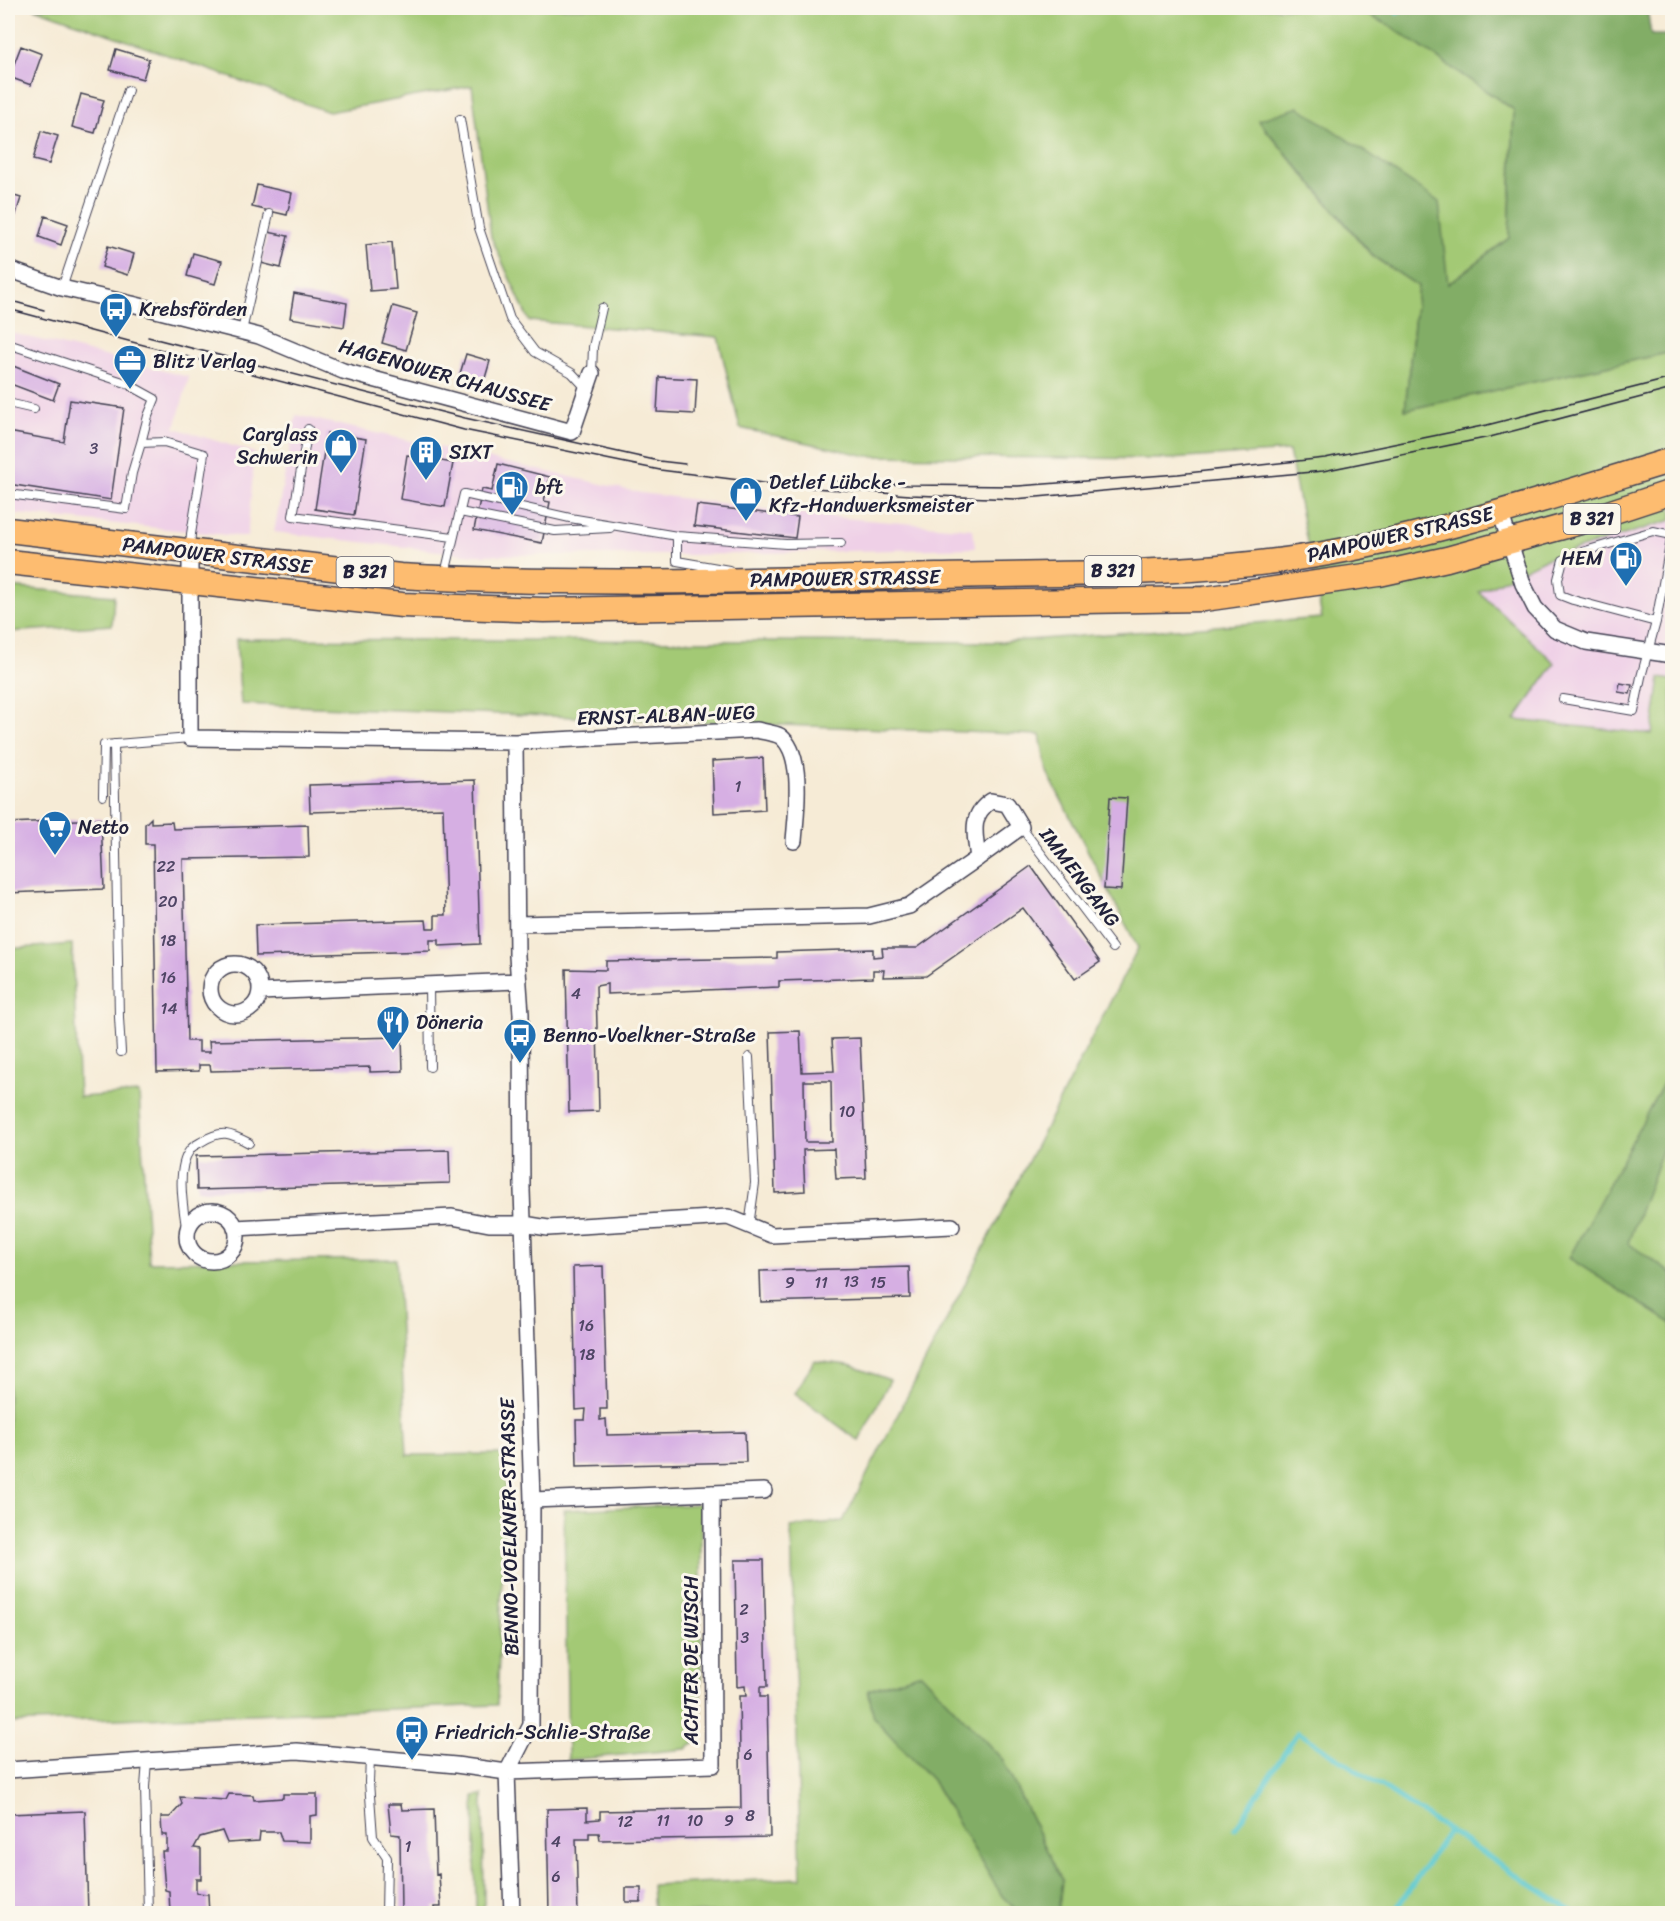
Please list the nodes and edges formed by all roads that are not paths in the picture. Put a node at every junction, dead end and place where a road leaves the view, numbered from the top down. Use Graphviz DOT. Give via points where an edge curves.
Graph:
graph roads {
  1 [pos="128,90"];
  2 [pos="460,119"];
  3 [pos="269,214"];
  4 [pos="8,269"];
  5 [pos="62,288"];
  6 [pos="602,308"];
  7 [pos="242,331"];
  8 [pos="8,344"];
  9 [pos="592,373"];
  10 [pos="586,388"];
  11 [pos="8,403"];
  12 [pos="34,409"];
  13 [pos="308,429"];
  14 [pos="141,443"];
  15 [pos="1672,460"];
  16 [pos="1672,492"];
  17 [pos="8,494"];
  18 [pos="1500,511"];
  19 [pos="459,512"];
  20 [pos="627,528"];
  21 [pos="8,530"];
  22 [pos="1672,535"];
  23 [pos="677,536"];
  24 [pos="453,537"];
  25 [pos="1510,542"];
  26 [pos="841,543"];
  27 [pos="190,553"];
  28 [pos="8,562"];
  29 [pos="444,579"];
  30 [pos="784,579"];
  31 [pos="190,581"];
  32 [pos="1656,622"];
  33 [pos="1648,651"];
  34 [pos="1672,656"];
  35 [pos="1563,699"];
  36 [pos="190,738"];
  37 [pos="515,742"];
  38 [pos="114,744"];
  39 [pos="103,796"];
  40 [pos="1021,827"];
  41 [pos="794,841"];
  42 [pos="978,858"];
  43 [pos="517,924"];
  44 [pos="1113,948"];
  45 [pos="519,981"];
  46 [pos="429,985"];
  47 [pos="260,992"];
  48 [pos="121,1052"];
  49 [pos="749,1057"];
  50 [pos="430,1067"];
  51 [pos="249,1143"];
  52 [pos="524,1224"];
  53 [pos="952,1226"];
  54 [pos="749,1227"];
  55 [pos="235,1228"];
  56 [pos="187,1234"];
  57 [pos="764,1491"];
  58 [pos="712,1493"];
  59 [pos="532,1500"];
  60 [pos="370,1758"];
  61 [pos="147,1761"];
  62 [pos="8,1770"];
  63 [pos="507,1772"];
  64 [pos="148,1914"];
  65 [pos="386,1914"];
  66 [pos="512,1914"];
  1 -- 5 [label="lane"];
  2 -- 10 [label="lane" via="479,228 510,319 535,352 572,373"];
  3 -- 7 [label="lane"];
  4 -- 5 [label="street, HAGENOWER CHAUSSEE"];
  5 -- 7 [label="street, HAGENOWER CHAUSSEE"];
  6 -- 9 [label="lane"];
  7 -- 10 [label="street, HAGENOWER CHAUSSEE" via="343,371 572,432"];
  8 -- 14 [label="lane" via="126,383 156,399"];
  9 -- 10 [label="street, HAGENOWER CHAUSSEE"];
  11 -- 12 [label="lane"];
  13 -- 24 [label="lane" via="293,516"];
  14 -- 17 [label="lane" via="126,509"];
  14 -- 27 [label="lane" via="164,442 204,454"];
  15 -- 18 [label="main road, PAMPOWER STRASSE / B 321"];
  16 -- 25 [label="main road, PAMPOWER STRASSE / B 321"];
  18 -- 25 [label="street"];
  18 -- 30 [label="main road, PAMPOWER STRASSE / B 321" via="1371,545 1200,569"];
  19 -- 20 [label="lane" via="555,531"];
  19 -- 20 [label="lane" via="464,494"];
  19 -- 24 [label="lane"];
  20 -- 23 [label="lane"];
  21 -- 27 [label="main road, PAMPOWER STRASSE / B 321"];
  22 -- 32 [label="lane"];
  22 -- 32 [label="lane" via="1653,531 1582,552 1563,560 1558,579 1560,595"];
  23 -- 26 [label="lane" via="786,544"];
  23 -- 30 [label="lane" via="677,561"];
  24 -- 29 [label="lane"];
  25 -- 31 [label="main road, PAMPOWER STRASSE / B 321" via="1379,574 1204,598 544,610 402,605"];
  25 -- 33 [label="street" via="1535,608 1555,629 1586,642"];
  27 -- 29 [label="main road, PAMPOWER STRASSE / B 321"];
  27 -- 31 [label="street"];
  28 -- 31 [label="main road, PAMPOWER STRASSE / B 321"];
  29 -- 30 [label="main road, PAMPOWER STRASSE / B 321" via="655,583"];
  31 -- 36 [label="street"];
  32 -- 33 [label="lane"];
  33 -- 34 [label="street"];
  33 -- 35 [label="lane" via="1634,711"];
  36 -- 37 [label="street"];
  36 -- 38 [label="lane"];
  37 -- 41 [label="street, ERNST-ALBAN-WEG" via="757,730 779,736 790,747 795,760"];
  37 -- 43 [label="street, BENNO-VOELKNER-STRASSE"];
  38 -- 39 [label="lane" via="104,745"];
  38 -- 48 [label="lane"];
  40 -- 42 [label="street"];
  40 -- 42 [label="street" via="1007,804 992,801 981,807 975,819"];
  40 -- 44 [label="lane, IMMENGANG"];
  42 -- 43 [label="street" via="909,906 868,916"];
  43 -- 45 [label="street, BENNO-VOELKNER-STRASSE"];
  45 -- 46 [label="street"];
  45 -- 52 [label="street, BENNO-VOELKNER-STRASSE"];
  46 -- 47 [label="street"];
  46 -- 50 [label="lane"];
  49 -- 54 [label="lane" via="755,1183"];
  51 -- 56 [label="lane" via="229,1133 211,1136 190,1149 182,1167"];
  52 -- 54 [label="street" via="548,1228 728,1218"];
  52 -- 55 [label="street" via="489,1224 452,1217"];
  52 -- 59 [label="street, BENNO-VOELKNER-STRASSE"];
  53 -- 54 [label="street" via="771,1235"];
  55 -- 56 [label="street" via="225,1215 208,1211 194,1218"];
  55 -- 56 [label="street" via="236,1244 225,1257 209,1261 195,1254"];
  57 -- 58 [label="street"];
  58 -- 59 [label="street"];
  58 -- 63 [label="street, ACHTER DE WISCH" via="713,1765"];
  59 -- 63 [label="street, BENNO-VOELKNER-STRASSE" via="531,1725"];
  60 -- 61 [label="street" via="297,1751"];
  60 -- 63 [label="street"];
  60 -- 65 [label="lane" via="373,1837 387,1858"];
  61 -- 62 [label="street"];
  61 -- 64 [label="lane"];
  63 -- 66 [label="street"];
}
